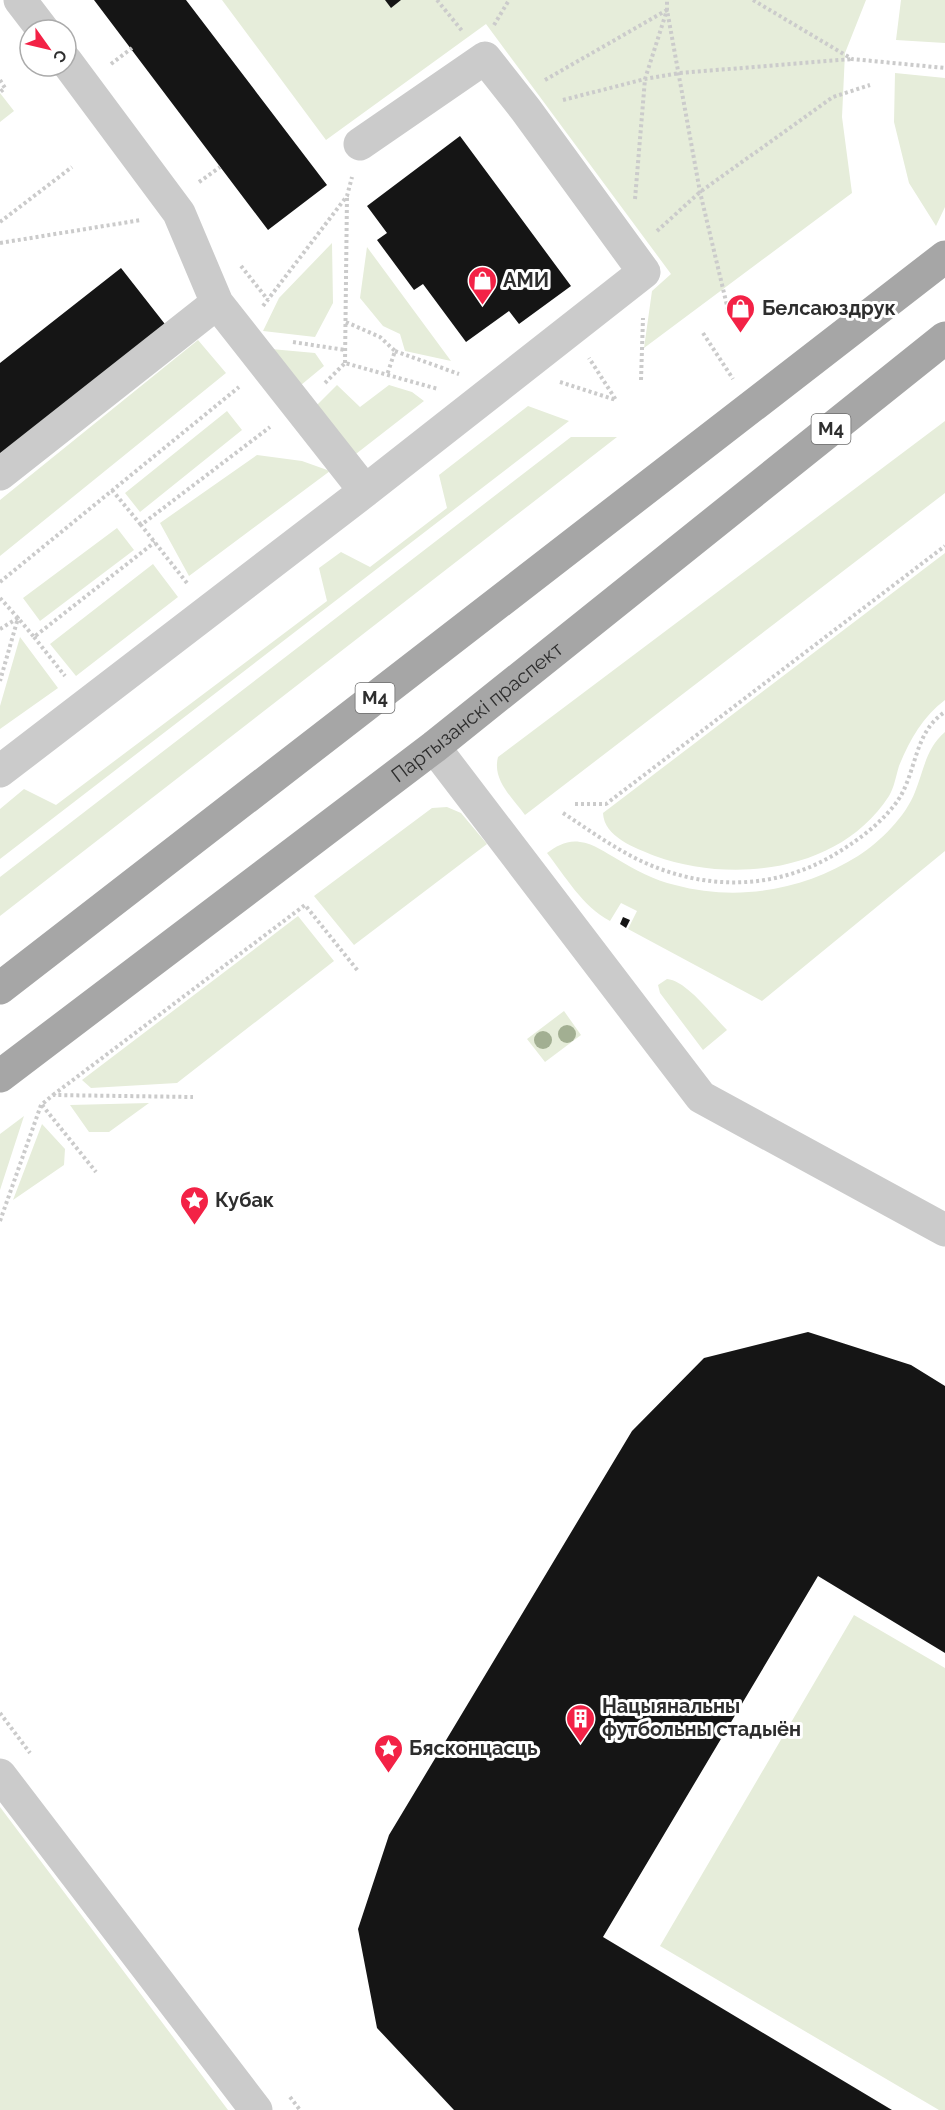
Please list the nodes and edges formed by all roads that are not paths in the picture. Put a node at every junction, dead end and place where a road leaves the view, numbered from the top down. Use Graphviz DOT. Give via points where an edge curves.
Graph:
graph roads {
  1 [pos="20,0"];
  2 [pos="34,18"];
  3 [pos="78,76"];
  4 [pos="360,144"];
  5 [pos="945,257"];
  6 [pos="217,303"];
  7 [pos="945,338"];
  8 [pos="0,474"];
  9 [pos="365,491"];
  10 [pos="434,747"];
  11 [pos="0,771"];
  12 [pos="0,988"];
  13 [pos="0,1076"];
  14 [pos="945,1230"];
  15 [pos="0,1775"];
  16 [pos="256,2110"];
  1 -- 2 [label="lane"];
  3 -- 6 [label="lane" via="186,200"];
  4 -- 9 [label="lane" via="485,58 637,263 570,330"];
  5 -- 12 [label="main road, М4"];
  6 -- 8 [label="lane"];
  6 -- 9 [label="lane"];
  7 -- 10 [label="main road, Партызанскі праспект / М4"];
  9 -- 11 [label="lane"];
  10 -- 13 [label="main road, Партызанскі праспект / М4"];
  10 -- 14 [label="lane" via="701,1097"];
  15 -- 16 [label="lane"];
}
